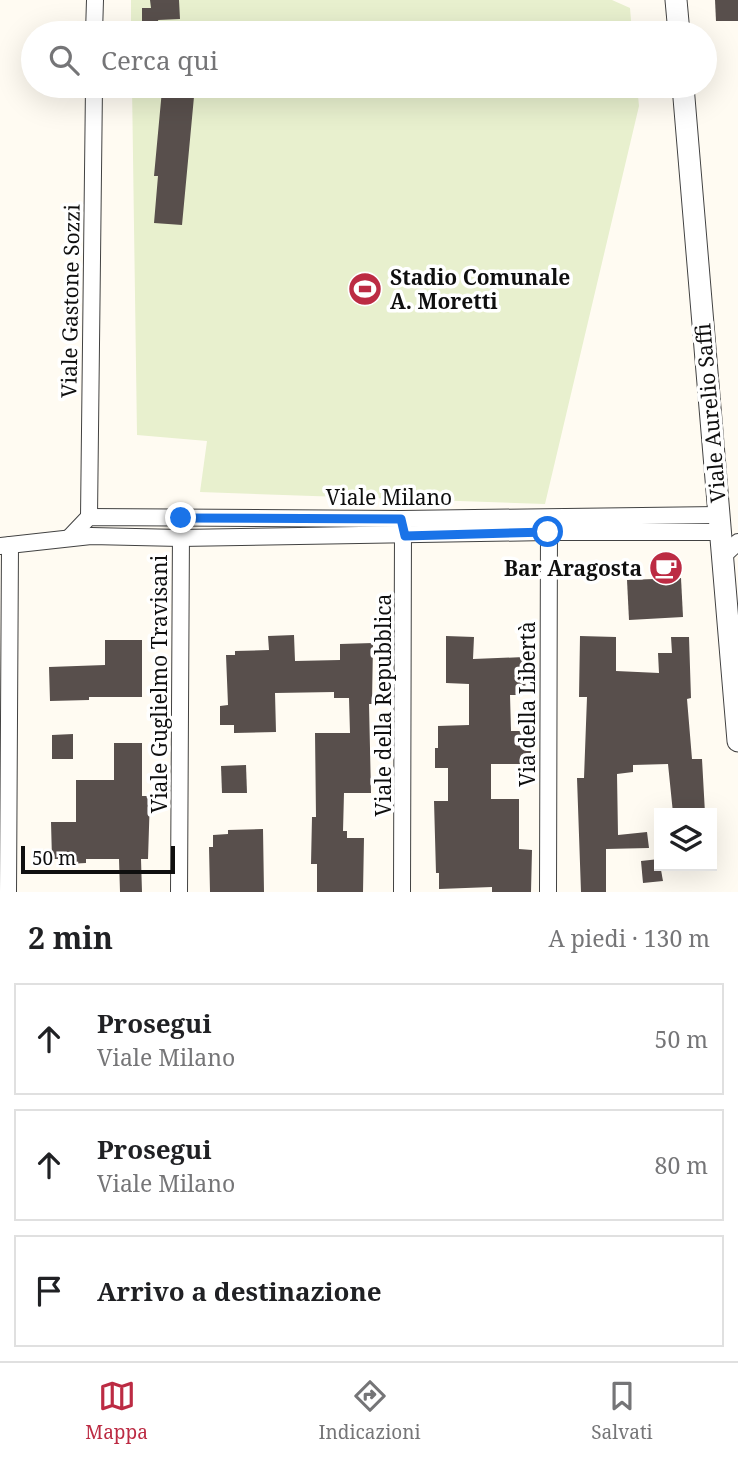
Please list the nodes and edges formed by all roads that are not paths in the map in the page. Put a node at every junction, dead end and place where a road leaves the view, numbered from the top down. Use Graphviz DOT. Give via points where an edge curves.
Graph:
graph roads {
  1 [pos="95,0"];
  2 [pos="676,0"];
  3 [pos="94,21"];
  4 [pos="678,21"];
  5 [pos="94,98"];
  6 [pos="684,98"];
  7 [pos="89,517"];
  8 [pos="181,518"];
  9 [pos="401,519"];
  10 [pos="549,524"];
  11 [pos="405,536"];
  12 [pos="725,536"];
  13 [pos="69,538"];
  14 [pos="180,538"];
  15 [pos="5,546"];
  16 [pos="734,641"];
  17 [pos="738,741"];
  18 [pos="8,892"];
  19 [pos="179,892"];
  20 [pos="402,892"];
  21 [pos="548,892"];
  1 -- 3 [label="street"];
  2 -- 4 [label="street"];
  5 -- 7 [label="street, Viale Gastone Sozzi"];
  6 -- 12 [label="street, Viale Aurelio Saffi"];
  7 -- 8 [label="street, Viale Milano"];
  7 -- 13 [label="street"];
  8 -- 9 [label="street, Viale Milano"];
  8 -- 14 [label="street, Viale Guglielmo Travisani"];
  9 -- 10 [label="street, Viale Milano"];
  9 -- 11 [label="street, Viale della Repubblica"];
  10 -- 11 [label="street, Viale Milano"];
  10 -- 12 [label="street, Viale Milano"];
  10 -- 21 [label="street, Via della Libertà"];
  11 -- 14 [label="street, Viale Milano"];
  11 -- 20 [label="street, Viale della Repubblica"];
  12 -- 16 [label="street, Viale Aurelio Saffi"];
  13 -- 14 [label="street, Viale Milano"];
  13 -- 15 [label="street, Viale Milano"];
  14 -- 19 [label="street, Viale Guglielmo Travisani"];
  15 -- 18 [label="street"];
  16 -- 17 [label="street, Viale Aurelio Saffi"];
}
